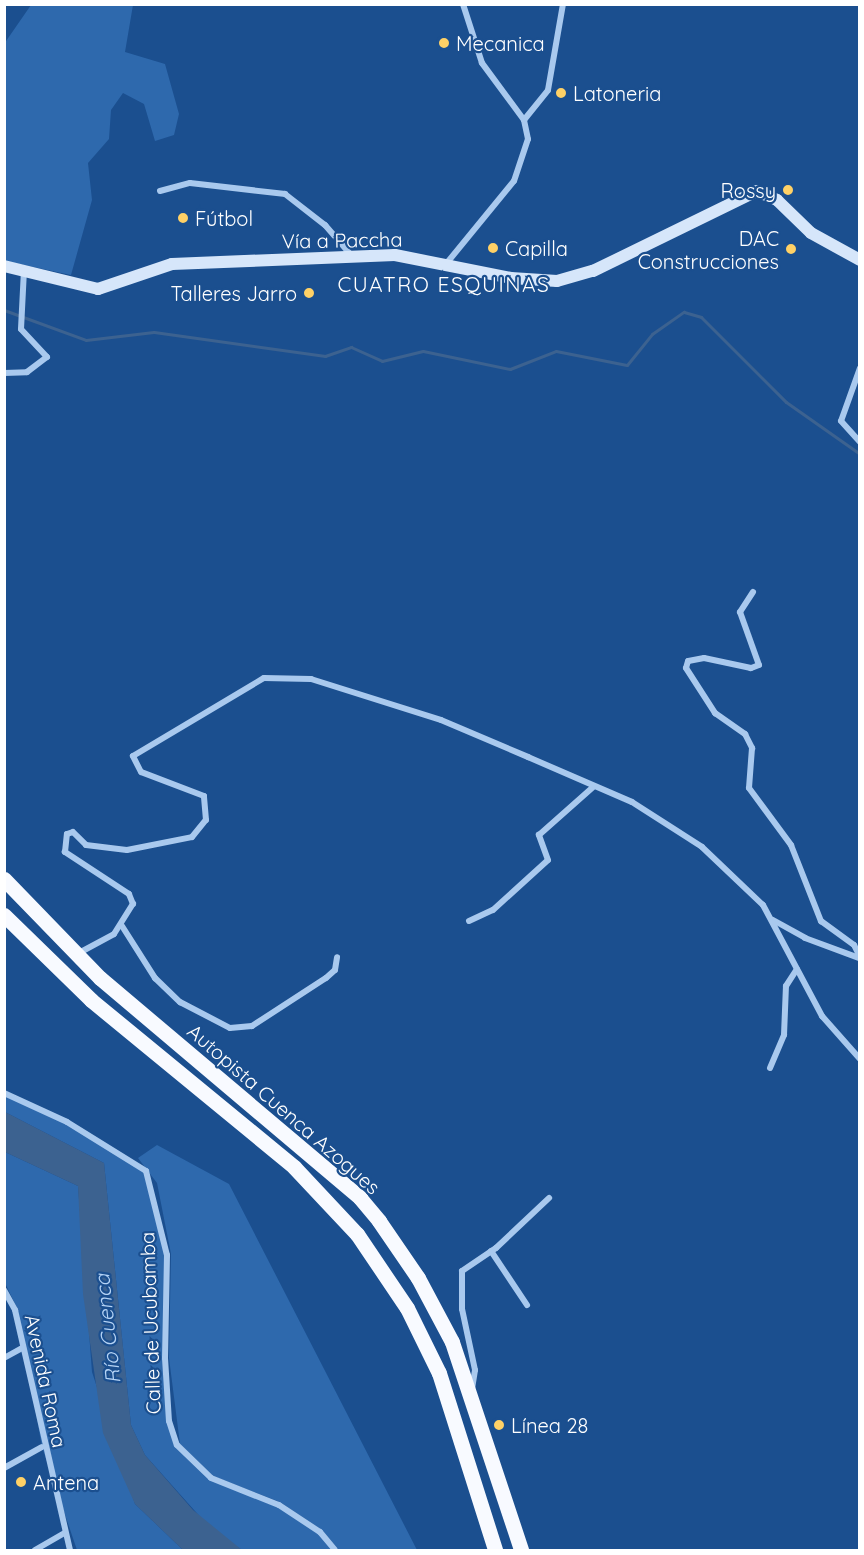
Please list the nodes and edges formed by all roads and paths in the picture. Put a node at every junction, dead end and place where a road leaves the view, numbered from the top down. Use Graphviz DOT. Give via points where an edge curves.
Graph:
graph roads {
  1 [pos="463,4"];
  2 [pos="562,4"];
  3 [pos="524,120"];
  4 [pos="160,191"];
  5 [pos="351,255"];
  6 [pos="860,260"];
  7 [pos="446,264"];
  8 [pos="4,266"];
  9 [pos="24,270"];
  10 [pos="860,368"];
  11 [pos="4,373"];
  12 [pos="860,442"];
  13 [pos="753,592"];
  14 [pos="593,787"];
  15 [pos="4,879"];
  16 [pos="4,915"];
  17 [pos="771,918"];
  18 [pos="469,921"];
  19 [pos="122,926"];
  20 [pos="75,955"];
  21 [pos="338,957"];
  22 [pos="860,958"];
  23 [pos="797,969"];
  24 [pos="860,1059"];
  25 [pos="770,1068"];
  26 [pos="4,1093"];
  27 [pos="549,1198"];
  28 [pos="491,1251"];
  29 [pos="4,1290"];
  30 [pos="527,1305"];
  31 [pos="22,1348"];
  32 [pos="4,1358"];
  33 [pos="472,1390"];
  34 [pos="42,1447"];
  35 [pos="4,1468"];
  36 [pos="64,1533"];
  37 [pos="35,1551"];
  38 [pos="70,1551"];
  39 [pos="335,1551"];
  40 [pos="495,1551"];
  41 [pos="521,1551"];
  1 -- 3 [label="street" via="482,63"];
  2 -- 3 [label="street" via="548,90"];
  3 -- 7 [label="street" via="528,139 521,169"];
  4 -- 5 [label="street" via="190,183 285,194 325,225"];
  5 -- 7 [label="main road, Vía a Paccha"];
  5 -- 9 [label="main road, Vía a Paccha" via="172,264 98,289"];
  6 -- 7 [label="main road, Vía a Paccha" via="811,233 777,200 757,191 574,278 524,280"];
  8 -- 9 [label="main road, Vía a Paccha"];
  9 -- 11 [label="street" via="23,334 46,350 47,360 27,372"];
  10 -- 12 [label="street" via="841,421"];
  13 -- 22 [label="street" via="740,612 759,665 751,669 704,658 688,661 686,668 716,713 745,734 752,748 749,788 791,845 821,921 854,945"];
  14 -- 17 [label="street" via="632,802 702,847 744,883"];
  14 -- 18 [label="street" via="539,836 548,861 493,910"];
  14 -- 19 [label="street" via="441,720 334,683 264,678 133,756 141,772 204,796 206,820 192,837 127,850 86,844 73,832 67,834 65,852 132,898"];
  15 -- 20 [label="highway, Autopista Cuenca Azogues"];
  16 -- 40 [label="highway, Autopista Cuenca Azogues" via="91,1000 278,1152 357,1234 407,1308 439,1373"];
  17 -- 22 [label="street" via="805,938"];
  17 -- 23 [label="street"];
  19 -- 20 [label="street"];
  19 -- 21 [label="street" via="155,978 180,1002 230,1028 252,1026 326,978 335,970"];
  20 -- 33 [label="highway, Autopista Cuenca Azogues" via="360,1198 418,1278"];
  23 -- 24 [label="street" via="822,1016"];
  23 -- 25 [label="street" via="786,986 784,1035"];
  26 -- 39 [label="street, Calle de Ucubamba" via="77,1127 146,1171 167,1255 165,1358 169,1421 177,1445 211,1478 279,1505 320,1532"];
  27 -- 28 [label="street"];
  28 -- 30 [label="street"];
  28 -- 33 [label="street" via="470,1261 460,1283 475,1370"];
  29 -- 31 [label="street, Avenida Roma" via="15,1310"];
  31 -- 32 [label="street"];
  31 -- 34 [label="street, Avenida Roma"];
  33 -- 41 [label="highway, Autopista Cuenca Azogues"];
  34 -- 35 [label="street"];
  34 -- 36 [label="street, Avenida Roma"];
  36 -- 37 [label="street"];
  36 -- 38 [label="street, Avenida Roma"];
}
